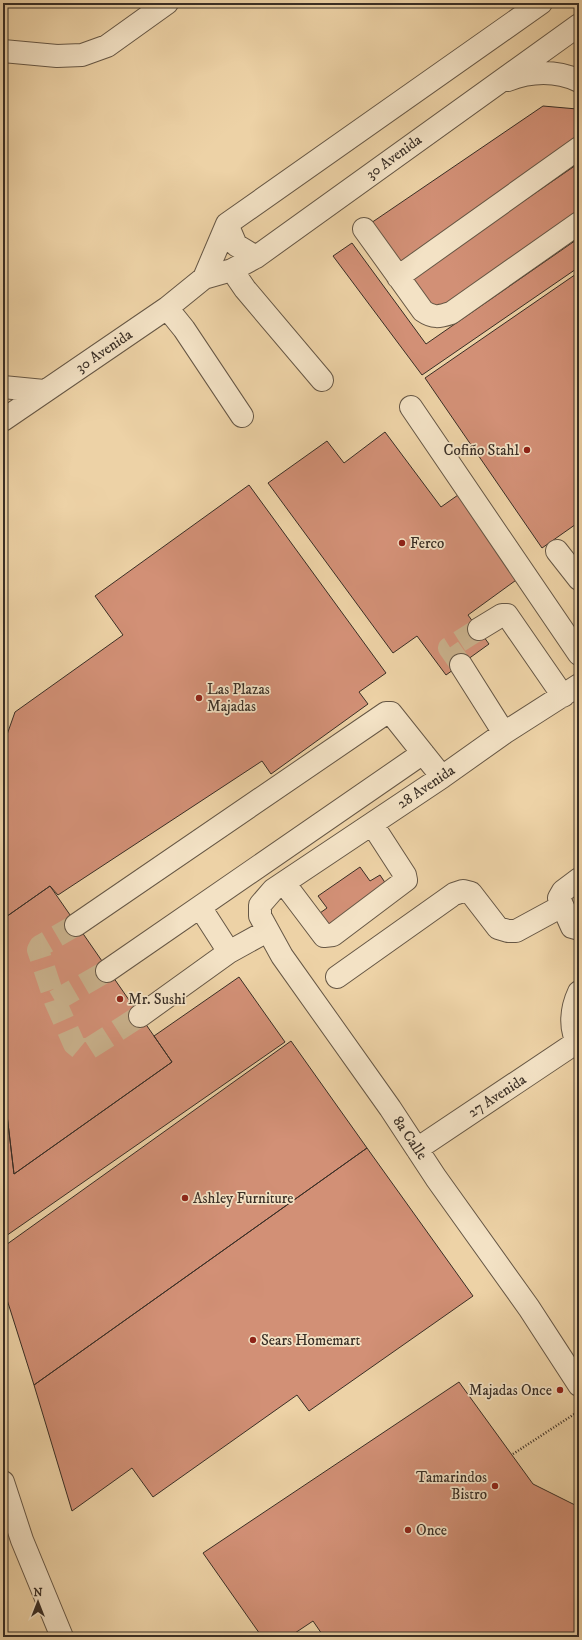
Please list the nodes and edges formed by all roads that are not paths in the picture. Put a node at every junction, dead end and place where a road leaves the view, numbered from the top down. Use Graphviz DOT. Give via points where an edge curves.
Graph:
graph roads {
  1 [pos="167,3"];
  2 [pos="541,3"];
  3 [pos="579,25"];
  4 [pos="3,51"];
  5 [pos="579,81"];
  6 [pos="488,88"];
  7 [pos="579,148"];
  8 [pos="579,223"];
  9 [pos="227,224"];
  10 [pos="364,229"];
  11 [pos="256,257"];
  12 [pos="232,270"];
  13 [pos="398,277"];
  14 [pos="204,278"];
  15 [pos="167,308"];
  16 [pos="322,380"];
  17 [pos="3,387"];
  18 [pos="44,391"];
  19 [pos="411,407"];
  20 [pos="242,416"];
  21 [pos="3,420"];
  22 [pos="557,551"];
  23 [pos="579,579"];
  24 [pos="479,630"];
  25 [pos="579,654"];
  26 [pos="461,664"];
  27 [pos="571,691"];
  28 [pos="504,733"];
  29 [pos="423,753"];
  30 [pos="442,777"];
  31 [pos="372,824"];
  32 [pos="579,879"];
  33 [pos="279,886"];
  34 [pos="562,906"];
  35 [pos="200,907"];
  36 [pos="76,925"];
  37 [pos="579,929"];
  38 [pos="267,931"];
  39 [pos="229,952"];
  40 [pos="108,971"];
  41 [pos="337,977"];
  42 [pos="579,992"];
  43 [pos="140,1016"];
  44 [pos="578,1047"];
  45 [pos="420,1154"];
  46 [pos="572,1359"];
  47 [pos="579,1385"];
  48 [pos="3,1482"];
  49 [pos="62,1637"];
  1 -- 4 [label="street" via="108,46 82,55 57,56"];
  2 -- 9 [label="street"];
  3 -- 6 [label="street, 30 Avenida"];
  5 -- 6 [label="street" via="547,73 518,76"];
  6 -- 11 [label="street, 30 Avenida"];
  7 -- 13 [label="street"];
  8 -- 13 [label="street" via="451,313 440,317 432,317 423,310"];
  9 -- 11 [label="street" via="236,245"];
  9 -- 14 [label="street, 30 Avenida"];
  10 -- 13 [label="street"];
  11 -- 12 [label="street, 30 Avenida"];
  12 -- 14 [label="street, 30 Avenida"];
  12 -- 16 [label="street"];
  14 -- 15 [label="street, 30 Avenida"];
  15 -- 18 [label="street, 30 Avenida"];
  15 -- 20 [label="street"];
  17 -- 18 [label="street"];
  18 -- 21 [label="street, 30 Avenida"];
  19 -- 25 [label="street"];
  22 -- 23 [label="street"];
  24 -- 27 [label="street" via="502,615 507,615"];
  26 -- 28 [label="street"];
  27 -- 28 [label="street, 28 Avenida"];
  28 -- 30 [label="street, 28 Avenida"];
  29 -- 30 [label="street"];
  29 -- 35 [label="street"];
  29 -- 36 [label="street" via="391,713 381,716"];
  30 -- 31 [label="street, 28 Avenida"];
  31 -- 33 [label="street, 28 Avenida"];
  31 -- 33 [label="street" via="406,880 333,935 324,936"];
  32 -- 34 [label="street" via="563,891 559,898"];
  33 -- 38 [label="street, 8a Calle" via="267,895 259,908"];
  34 -- 37 [label="street" via="572,927"];
  34 -- 41 [label="street" via="516,932 508,932 498,928 470,893 463,891 454,894"];
  35 -- 39 [label="street"];
  35 -- 40 [label="street"];
  38 -- 39 [label="street"];
  38 -- 45 [label="street, 8a Calle"];
  39 -- 43 [label="street"];
  42 -- 44 [label="street" via="572,1011"];
  44 -- 45 [label="street, 27 Avenida"];
  45 -- 46 [label="street, 8a Calle" via="529,1308"];
  46 -- 47 [label="street, 8a Calle"];
  48 -- 49 [label="street" via="22,1540"];
}
